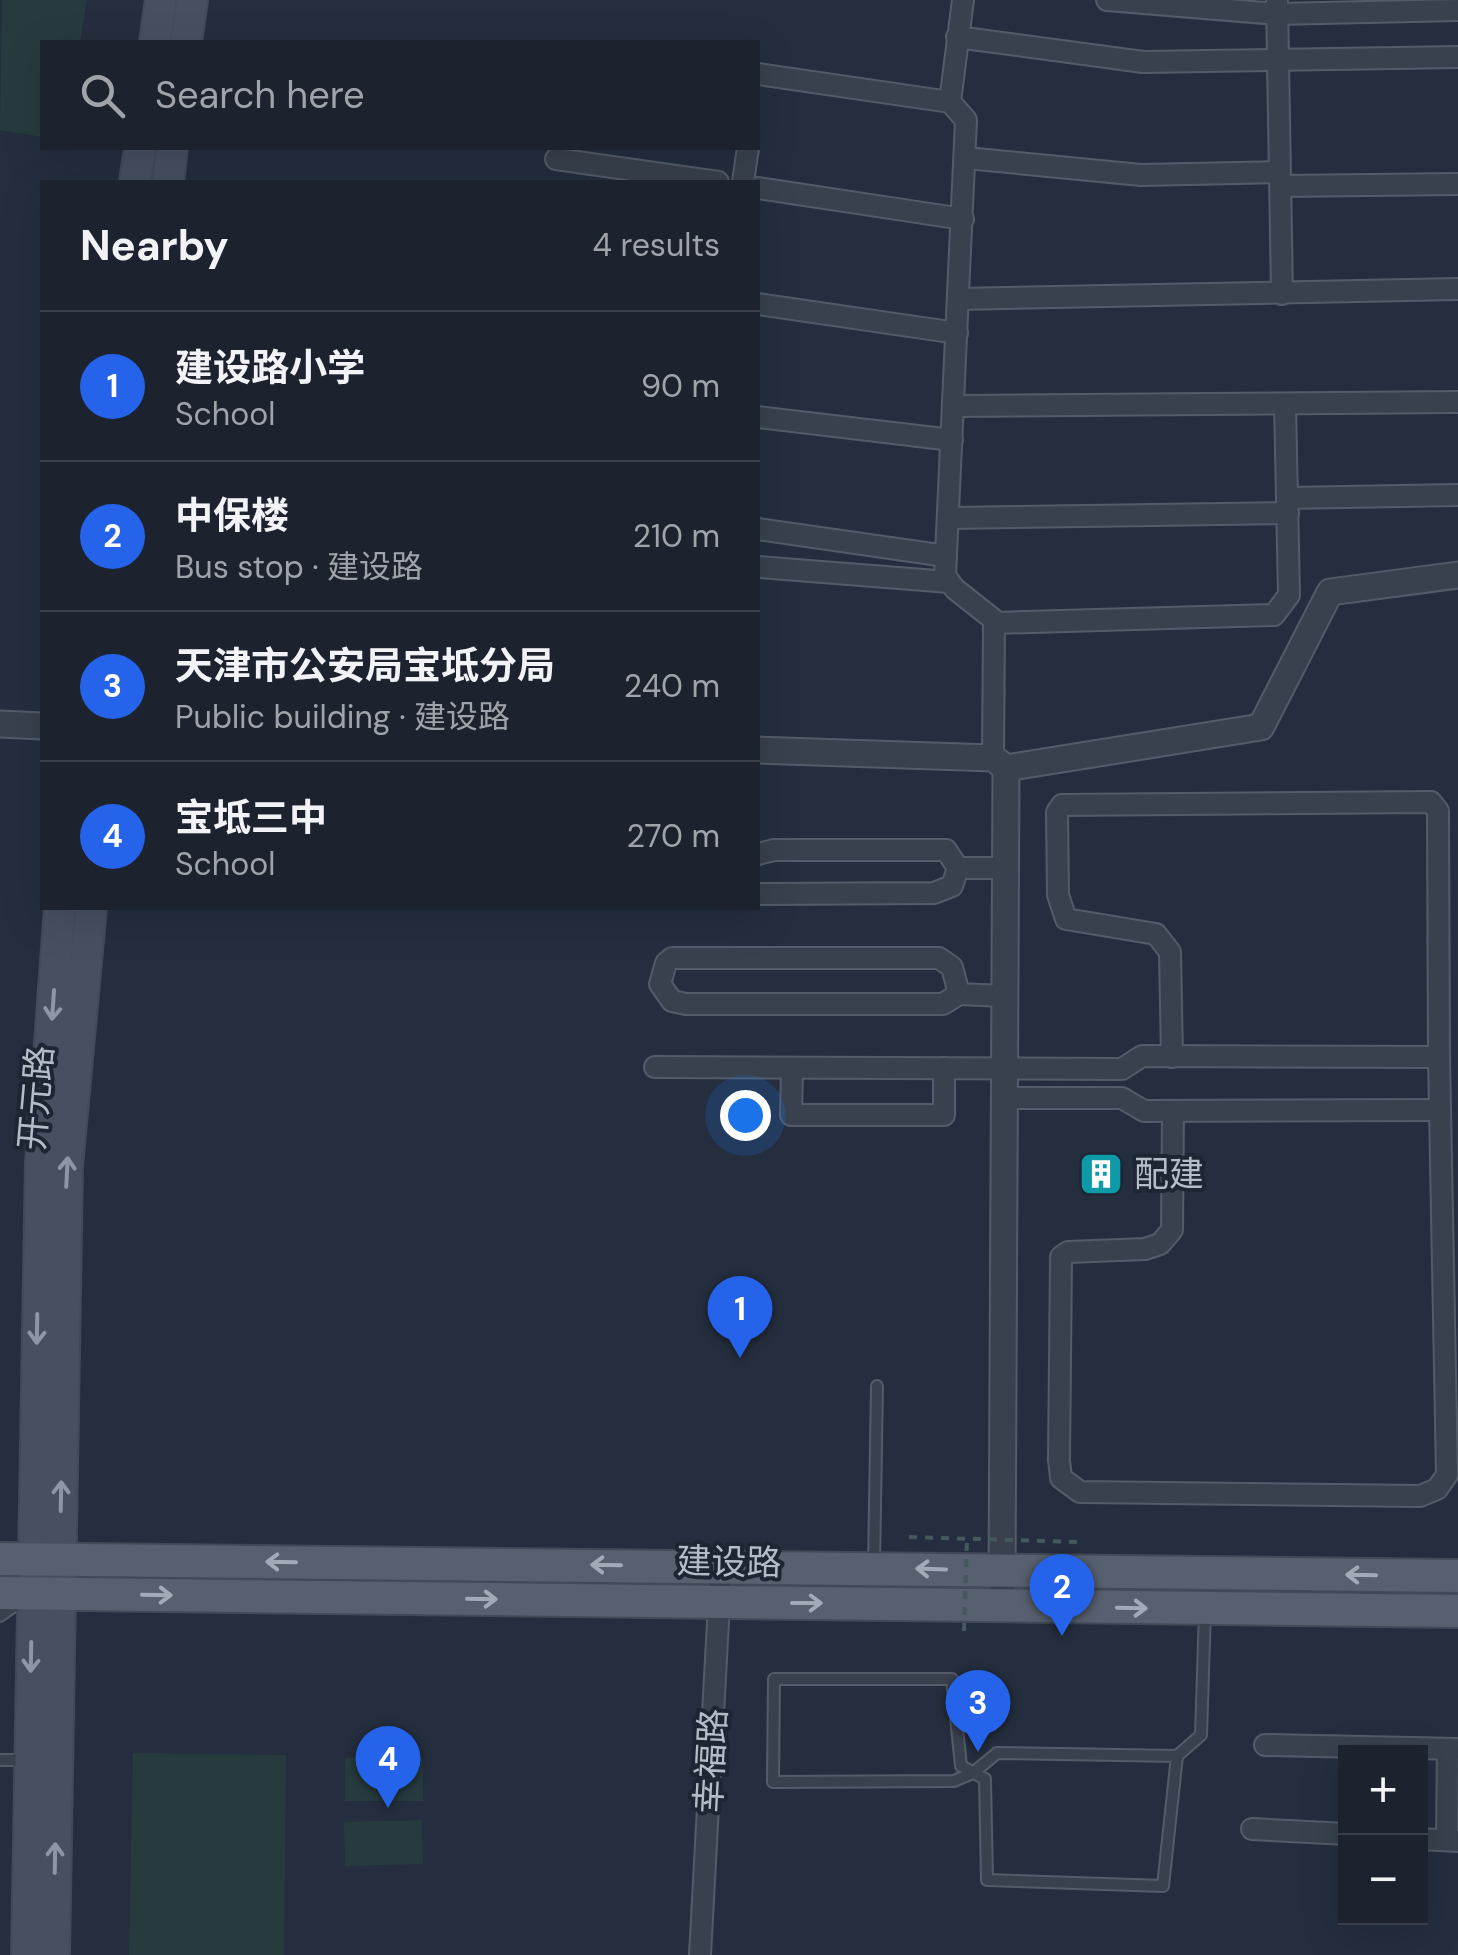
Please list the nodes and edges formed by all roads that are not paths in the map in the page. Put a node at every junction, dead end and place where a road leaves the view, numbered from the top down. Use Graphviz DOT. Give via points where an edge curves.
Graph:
graph roads {
  1 [pos="160,0"];
  2 [pos="192,0"];
  3 [pos="963,0"];
  4 [pos="1107,0"];
  5 [pos="1277,7"];
  6 [pos="1458,10"];
  7 [pos="957,37"];
  8 [pos="155,40"];
  9 [pos="186,40"];
  10 [pos="1458,58"];
  11 [pos="1278,61"];
  12 [pos="760,77"];
  13 [pos="950,102"];
  14 [pos="140,150"];
  15 [pos="172,150"];
  16 [pos="748,150"];
  17 [pos="966,158"];
  18 [pos="556,159"];
  19 [pos="1280,179"];
  20 [pos="136,180"];
  21 [pos="168,180"];
  22 [pos="704,180"];
  23 [pos="742,180"];
  24 [pos="1458,184"];
  25 [pos="760,188"];
  26 [pos="963,218"];
  27 [pos="1458,289"];
  28 [pos="1282,294"];
  29 [pos="959,299"];
  30 [pos="760,304"];
  31 [pos="957,333"];
  32 [pos="1458,402"];
  33 [pos="1285,404"];
  34 [pos="954,406"];
  35 [pos="760,417"];
  36 [pos="952,440"];
  37 [pos="1458,495"];
  38 [pos="1287,505"];
  39 [pos="948,518"];
  40 [pos="760,529"];
  41 [pos="946,556"];
  42 [pos="760,567"];
  43 [pos="1458,575"];
  44 [pos="949,582"];
  45 [pos="998,622"];
  46 [pos="0,724"];
  47 [pos="40,726"];
  48 [pos="760,750"];
  49 [pos="999,763"];
  50 [pos="760,854"];
  51 [pos="958,868"];
  52 [pos="1005,868"];
  53 [pos="760,894"];
  54 [pos="60,910"];
  55 [pos="91,910"];
  56 [pos="959,994"];
  57 [pos="1004,996"];
  58 [pos="1172,1056"];
  59 [pos="1438,1057"];
  60 [pos="655,1068"];
  61 [pos="792,1068"];
  62 [pos="944,1068"];
  63 [pos="1004,1068"];
  64 [pos="1122,1069"];
  65 [pos="1004,1098"];
  66 [pos="1122,1098"];
  67 [pos="1440,1110"];
  68 [pos="1173,1111"];
  69 [pos="877,1386"];
  70 [pos="31,1559"];
  71 [pos="721,1566"];
  72 [pos="874,1567"];
  73 [pos="1002,1570"];
  74 [pos="1458,1576"];
  75 [pos="30,1593"];
  76 [pos="720,1602"];
  77 [pos="1001,1605"];
  78 [pos="1204,1610"];
  79 [pos="1458,1610"];
  80 [pos="0,1616"];
  81 [pos="1265,1745"];
  82 [pos="1453,1749"];
  83 [pos="1177,1756"];
  84 [pos="15,1760"];
  85 [pos="973,1773"];
  86 [pos="1252,1829"];
  87 [pos="1338,1834"];
  88 [pos="1428,1839"];
  89 [pos="1453,1840"];
  90 [pos="27,1955"];
  91 [pos="54,1955"];
  92 [pos="700,1955"];
  1 -- 8 [label="main road"];
  2 -- 9 [label="main road"];
  3 -- 7 [label="street"];
  4 -- 5 [label="street"];
  5 -- 6 [label="street"];
  5 -- 11 [label="street"];
  7 -- 11 [label="street" via="1143,62"];
  7 -- 13 [label="street"];
  10 -- 11 [label="street"];
  11 -- 19 [label="street"];
  12 -- 13 [label="street"];
  13 -- 17 [label="street" via="966,120"];
  14 -- 20 [label="main road"];
  15 -- 21 [label="main road"];
  16 -- 23 [label="street"];
  17 -- 19 [label="street" via="1141,175"];
  17 -- 26 [label="street"];
  18 -- 22 [label="street"];
  19 -- 24 [label="street"];
  19 -- 28 [label="street"];
  25 -- 26 [label="street"];
  26 -- 29 [label="street"];
  27 -- 28 [label="street"];
  28 -- 29 [label="street"];
  29 -- 31 [label="street"];
  30 -- 31 [label="street"];
  31 -- 34 [label="street"];
  32 -- 33 [label="street"];
  33 -- 34 [label="street"];
  33 -- 38 [label="street"];
  34 -- 36 [label="street"];
  35 -- 36 [label="street"];
  36 -- 39 [label="street"];
  37 -- 38 [label="street"];
  38 -- 39 [label="street"];
  38 -- 45 [label="street" via="1289,595 1274,615"];
  39 -- 41 [label="street"];
  40 -- 41 [label="street"];
  41 -- 44 [label="street"];
  42 -- 44 [label="street"];
  43 -- 49 [label="street" via="1330,592 1261,727"];
  44 -- 45 [label="street"];
  45 -- 49 [label="street"];
  46 -- 47 [label="street"];
  48 -- 49 [label="street"];
  49 -- 52 [label="street"];
  50 -- 51 [label="street" via="946,850"];
  51 -- 52 [label="street"];
  51 -- 53 [label="street" via="952,886 934,894"];
  52 -- 57 [label="street"];
  54 -- 70 [label="main road, 开元路, one-way" via="41,1163"];
  70 -- 55 [label="main road, 开元路, one-way"];
  56 -- 56 [label="street" via="952,967 940,958 672,958 660,984 672,1002 686,1004 943,1004"];
  56 -- 57 [label="street"];
  57 -- 63 [label="street"];
  58 -- 59 [label="street"];
  58 -- 59 [label="street" via="1170,952 1156,934 1066,919 1058,895 1062,804 1431,802 1438,811"];
  58 -- 64 [label="street" via="1142,1056"];
  59 -- 67 [label="street"];
  60 -- 61 [label="street"];
  61 -- 62 [label="street"];
  61 -- 62 [label="street" via="790,1115 944,1116"];
  62 -- 63 [label="street"];
  63 -- 64 [label="street"];
  63 -- 65 [label="street"];
  64 -- 66 [label="street"];
  65 -- 66 [label="street"];
  65 -- 73 [label="street"];
  66 -- 68 [label="street" via="1144,1111"];
  67 -- 68 [label="street"];
  67 -- 68 [label="street" via="1447,1475 1436,1489 1420,1496 1080,1492 1062,1478 1058,1460 1061,1257 1145,1248 1172,1230"];
  69 -- 72 [label="lane"];
  71 -- 70 [label="main road, 建设路, one-way"];
  70 -- 75 [label="main road, 开元路"];
  71 -- 72 [label="main road, 建设路"];
  71 -- 76 [label="street, 幸福路"];
  73 -- 72 [label="main road, 建设路, one-way"];
  74 -- 73 [label="main road, 建设路, one-way"];
  73 -- 77 [label="street"];
  75 -- 76 [label="main road, 建设路, one-way"];
  75 -- 80 [label="lane"];
  75 -- 84 [label="main road, 开元路, one-way"];
  91 -- 75 [label="main road, 开元路, one-way"];
  76 -- 77 [label="main road, 建设路, one-way"];
  76 -- 92 [label="street, 幸福路"];
  77 -- 78 [label="main road, 建设路, one-way"];
  78 -- 79 [label="main road, 建设路"];
  78 -- 83 [label="lane" via="1201,1735"];
  81 -- 82 [label="street"];
  82 -- 89 [label="street"];
  83 -- 85 [label="lane" via="998,1753"];
  83 -- 85 [label="lane" via="1163,1886 987,1880 985,1779"];
  84 -- 90 [label="main road, 开元路"];
  85 -- 85 [label="lane" via="961,1766 952,1678 774,1679 773,1782 954,1781"];
  86 -- 87 [label="street"];
  88 -- 89 [label="street"];
}
